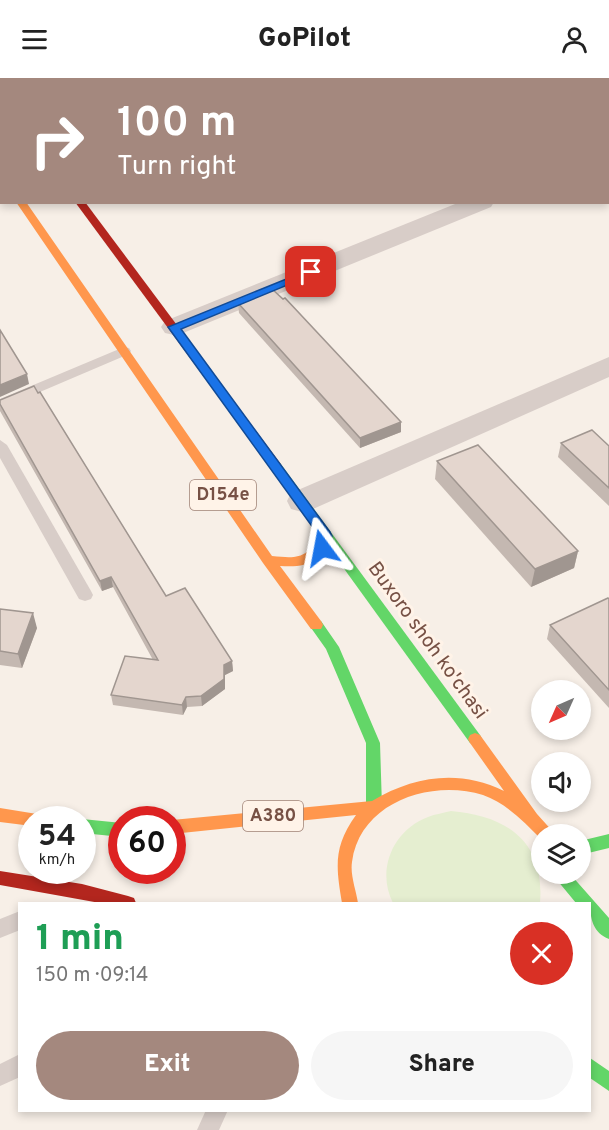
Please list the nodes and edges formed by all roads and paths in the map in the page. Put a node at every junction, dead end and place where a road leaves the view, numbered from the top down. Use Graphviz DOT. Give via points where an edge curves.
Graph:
graph roads {
  1 [pos="22,204"];
  2 [pos="82,204"];
  3 [pos="478,204"];
  4 [pos="174,327"];
  5 [pos="124,351"];
  6 [pos="609,366"];
  7 [pos="0,404"];
  8 [pos="0,445"];
  9 [pos="302,501"];
  10 [pos="326,536"];
  11 [pos="268,560"];
  12 [pos="86,595"];
  13 [pos="374,807"];
  14 [pos="530,814"];
  15 [pos="0,815"];
  16 [pos="18,817"];
  17 [pos="539,824"];
  18 [pos="186,826"];
  19 [pos="609,841"];
  20 [pos="591,845"];
  21 [pos="0,878"];
  22 [pos="564,884"];
  23 [pos="570,884"];
  24 [pos="82,891"];
  25 [pos="564,899"];
  26 [pos="59,902"];
  27 [pos="118,902"];
  28 [pos="350,902"];
  29 [pos="585,902"];
  30 [pos="591,908"];
  31 [pos="18,921"];
  32 [pos="0,929"];
  33 [pos="609,931"];
  34 [pos="18,1066"];
  35 [pos="591,1068"];
  36 [pos="0,1075"];
  37 [pos="609,1082"];
  38 [pos="216,1112"];
  39 [pos="208,1130"];
  1 -- 5 [label="main road, D154e"];
  2 -- 4 [label="main road, Buxoro shoh ko'chasi / D154e"];
  3 -- 4 [label="street"];
  4 -- 9 [label="main road, Buxoro shoh ko'chasi / D154e"];
  5 -- 7 [label="lane"];
  5 -- 11 [label="main road, D154e"];
  6 -- 9 [label="street"];
  8 -- 12 [label="lane"];
  9 -- 10 [label="main road, Buxoro shoh ko'chasi / D154e"];
  10 -- 11 [label="main road" via="319,552 307,561"];
  10 -- 14 [label="main road, Buxoro shoh ko'chasi / D154e"];
  11 -- 13 [label="main road, D154e" via="332,647 373,743"];
  13 -- 14 [label="main road, A380" via="414,785 463,782 487,788"];
  13 -- 18 [label="main road, A380"];
  13 -- 28 [label="main road, A380" via="348,844 344,866"];
  14 -- 17 [label="main road, A380"];
  15 -- 16 [label="main road"];
  19 -- 20 [label="main road"];
  21 -- 24 [label="main road"];
  22 -- 25 [label="main road"];
  23 -- 29 [label="main road"];
  24 -- 26 [label="lane"];
  24 -- 27 [label="main road"];
  30 -- 33 [label="main road"];
  31 -- 32 [label="lane"];
  34 -- 36 [label="lane"];
  35 -- 37 [label="main road"];
  38 -- 39 [label="lane"];
}
